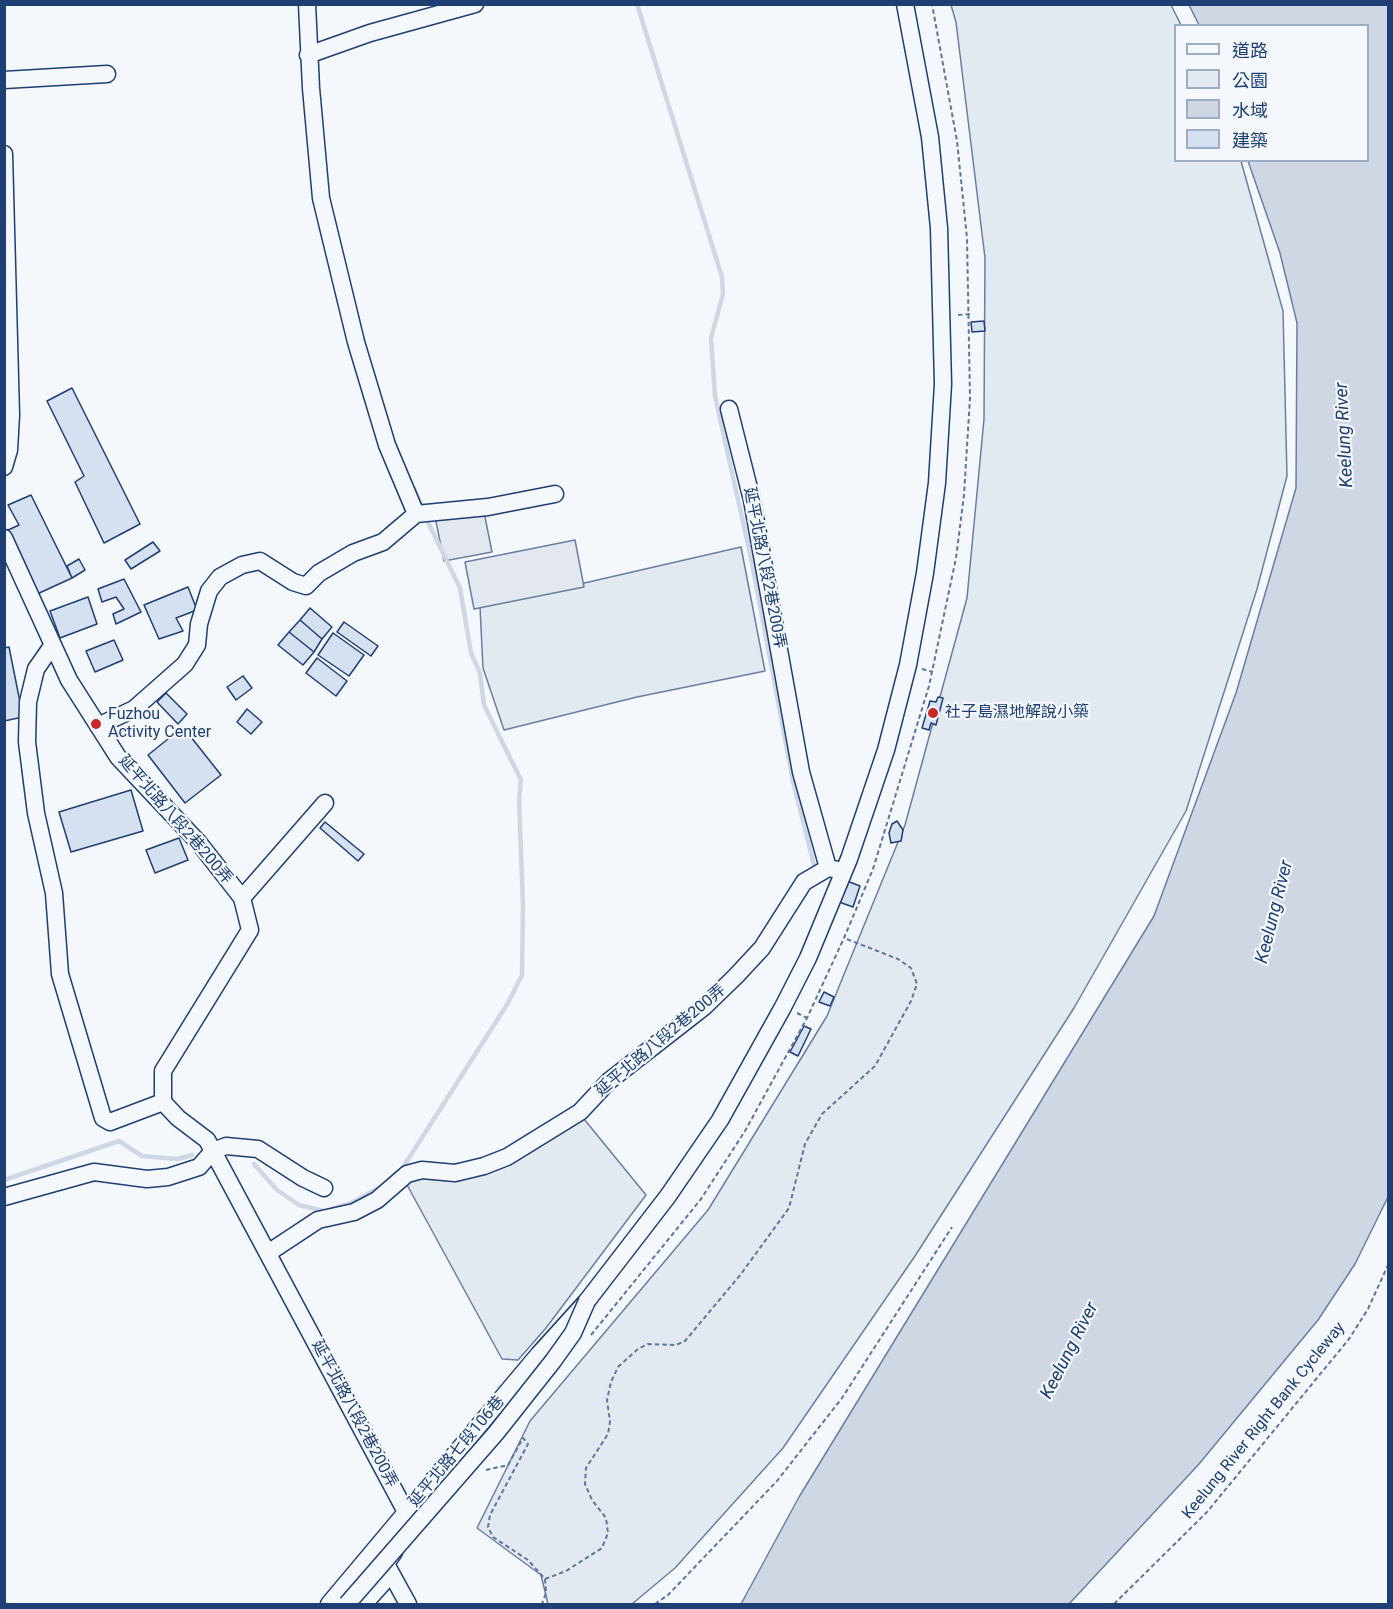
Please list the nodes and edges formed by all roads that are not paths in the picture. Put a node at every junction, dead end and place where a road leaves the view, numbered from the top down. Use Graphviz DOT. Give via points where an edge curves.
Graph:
graph roads {
  1 [pos="308,4"];
  2 [pos="475,4"];
  3 [pos="905,4"];
  4 [pos="308,55"];
  5 [pos="107,74"];
  6 [pos="4,80"];
  7 [pos="4,154"];
  8 [pos="729,410"];
  9 [pos="4,467"];
  10 [pos="555,494"];
  11 [pos="416,514"];
  12 [pos="4,538"];
  13 [pos="52,646"];
  14 [pos="98,726"];
  15 [pos="325,803"];
  16 [pos="836,869"];
  17 [pos="242,898"];
  18 [pos="164,1102"];
  19 [pos="213,1151"];
  20 [pos="324,1188"];
  21 [pos="4,1197"];
  22 [pos="268,1253"];
  23 [pos="587,1302"];
  24 [pos="411,1507"];
  25 [pos="390,1574"];
  26 [pos="329,1605"];
  27 [pos="347,1605"];
  28 [pos="364,1605"];
  29 [pos="408,1605"];
  1 -- 4 [label="street"];
  2 -- 4 [label="street"];
  3 -- 16 [label="street" via="930,137 939,228 943,327 937,483 926,573 886,750"];
  4 -- 11 [label="street" via="321,198 337,268 387,445"];
  5 -- 6 [label="street"];
  7 -- 9 [label="street" via="11,415"];
  8 -- 16 [label="street, 延平北路八段2巷200弄" via="752,500 801,772"];
  10 -- 11 [label="street" via="488,507"];
  11 -- 14 [label="street" via="383,542 353,553 319,573 306,586 260,561 220,577 209,591 197,645 185,664 134,710"];
  12 -- 13 [label="street, 延平北路八段2巷200弄"];
  13 -- 14 [label="street, 延平北路八段2巷200弄"];
  13 -- 18 [label="street" via="33,680 27,742 36,813 54,893 60,974 103,1118 110,1122"];
  14 -- 17 [label="street, 延平北路八段2巷200弄" via="118,757 200,843"];
  15 -- 17 [label="street"];
  16 -- 22 [label="street, 延平北路八段2巷200弄" via="804,882 762,948 736,976 704,1007 609,1081 580,1112 507,1157 484,1166 455,1173 429,1170 407,1174 377,1200 354,1212 318,1220"];
  16 -- 23 [label="street" via="808,958 720,1120"];
  17 -- 18 [label="street, 延平北路八段2巷200弄" via="250,930 163,1071"];
  18 -- 19 [label="street, 延平北路八段2巷200弄" via="207,1140"];
  19 -- 20 [label="street" via="226,1146 258,1149"];
  19 -- 21 [label="street" via="199,1167 168,1177 147,1179 94,1172"];
  19 -- 22 [label="street, 延平北路八段2巷200弄"];
  22 -- 24 [label="street, 延平北路八段2巷200弄"];
  23 -- 24 [label="street, 延平北路七段106巷"];
  23 -- 27 [label="street, bridge" via="573,1333 496,1433"];
  24 -- 25 [label="street" via="422,1514 386,1564"];
  24 -- 26 [label="street, 延平北路七段106巷"];
  25 -- 28 [label="street"];
  25 -- 29 [label="street"];
}
